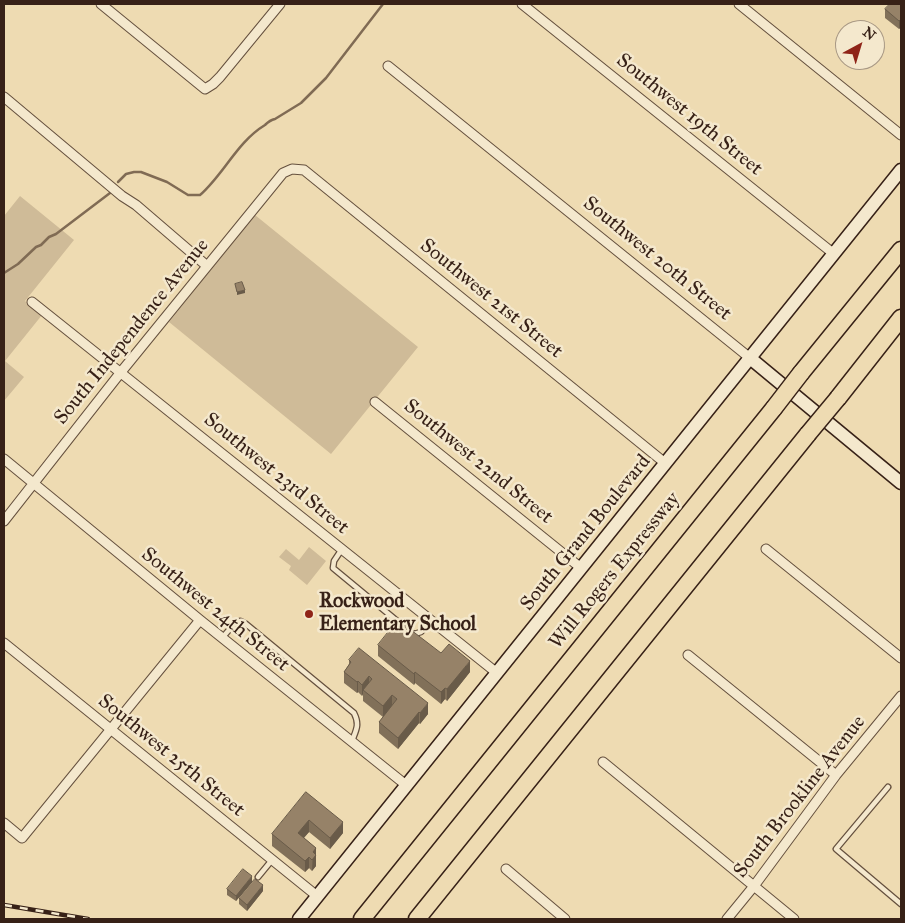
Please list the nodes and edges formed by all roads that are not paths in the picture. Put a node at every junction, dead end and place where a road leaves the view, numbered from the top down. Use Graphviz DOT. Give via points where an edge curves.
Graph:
graph roads {
  1 [pos="101,4"];
  2 [pos="280,4"];
  3 [pos="522,4"];
  4 [pos="739,4"];
  5 [pos="388,66"];
  6 [pos="4,98"];
  7 [pos="901,135"];
  8 [pos="292,169"];
  9 [pos="901,170"];
  10 [pos="901,250"];
  11 [pos="834,254"];
  12 [pos="207,266"];
  13 [pos="32,302"];
  14 [pos="901,318"];
  15 [pos="750,358"];
  16 [pos="121,372"];
  17 [pos="375,402"];
  18 [pos="4,460"];
  19 [pos="665,464"];
  20 [pos="901,483"];
  21 [pos="33,484"];
  22 [pos="4,521"];
  23 [pos="766,548"];
  24 [pos="342,549"];
  25 [pos="581,568"];
  26 [pos="200,620"];
  27 [pos="431,621"];
  28 [pos="222,638"];
  29 [pos="4,643"];
  30 [pos="688,655"];
  31 [pos="901,658"];
  32 [pos="497,674"];
  33 [pos="901,696"];
  34 [pos="110,729"];
  35 [pos="351,742"];
  36 [pos="603,762"];
  37 [pos="836,775"];
  38 [pos="406,786"];
  39 [pos="888,787"];
  40 [pos="4,823"];
  41 [pos="272,860"];
  42 [pos="506,869"];
  43 [pos="258,878"];
  44 [pos="754,886"];
  45 [pos="317,896"];
  46 [pos="901,904"];
  47 [pos="299,919"];
  48 [pos="362,919"];
  49 [pos="416,919"];
  50 [pos="565,919"];
  51 [pos="727,919"];
  52 [pos="794,919"];
  1 -- 2 [label="street" via="206,89 220,77"];
  3 -- 11 [label="street, Southwest 19th Street"];
  4 -- 7 [label="street"];
  5 -- 15 [label="street, Southwest 20th Street"];
  6 -- 12 [label="street"];
  8 -- 12 [label="street, South Independence Avenue" via="283,173"];
  8 -- 19 [label="street, Southwest 21st Street" via="304,170"];
  9 -- 11 [label="street, South Grand Boulevard"];
  10 -- 48 [label="highway, Will Rogers Expressway, bridge"];
  11 -- 15 [label="street, South Grand Boulevard"];
  12 -- 16 [label="street, South Independence Avenue"];
  13 -- 16 [label="street, Southwest 23rd Street"];
  14 -- 49 [label="highway, bridge"];
  15 -- 19 [label="street, South Grand Boulevard"];
  15 -- 20 [label="street, Southwest 20th Street"];
  16 -- 21 [label="street, South Independence Avenue"];
  16 -- 24 [label="street, Southwest 23rd Street"];
  17 -- 25 [label="street, Southwest 22nd Street"];
  18 -- 21 [label="street, Southwest 24th Street"];
  19 -- 25 [label="street, South Grand Boulevard"];
  21 -- 22 [label="street, South Independence Avenue"];
  21 -- 26 [label="street, Southwest 24th Street"];
  23 -- 31 [label="street"];
  24 -- 27 [label="street, Southwest 23rd Street"];
  24 -- 27 [label="lane" via="333,568 345,579 414,634 422,632"];
  25 -- 32 [label="street, South Grand Boulevard"];
  26 -- 28 [label="street, Southwest 24th Street"];
  26 -- 34 [label="street"];
  27 -- 32 [label="street, Southwest 23rd Street"];
  28 -- 35 [label="street, Southwest 24th Street"];
  28 -- 35 [label="lane" via="234,623 246,624 354,713 358,727"];
  29 -- 34 [label="street, Southwest 25th Street"];
  30 -- 37 [label="street"];
  32 -- 38 [label="street, South Grand Boulevard"];
  33 -- 37 [label="street, South Brookline Avenue"];
  34 -- 40 [label="street" via="22,838"];
  34 -- 41 [label="street, Southwest 25th Street"];
  35 -- 38 [label="street, Southwest 24th Street"];
  36 -- 44 [label="street"];
  37 -- 44 [label="street, South Brookline Avenue"];
  38 -- 45 [label="street, South Grand Boulevard"];
  39 -- 46 [label="lane" via="836,849"];
  41 -- 43 [label="lane"];
  41 -- 45 [label="street, Southwest 25th Street"];
  42 -- 50 [label="street"];
  44 -- 51 [label="street, South Brookline Avenue"];
  44 -- 52 [label="street"];
  45 -- 47 [label="street, South Grand Boulevard"];
}
